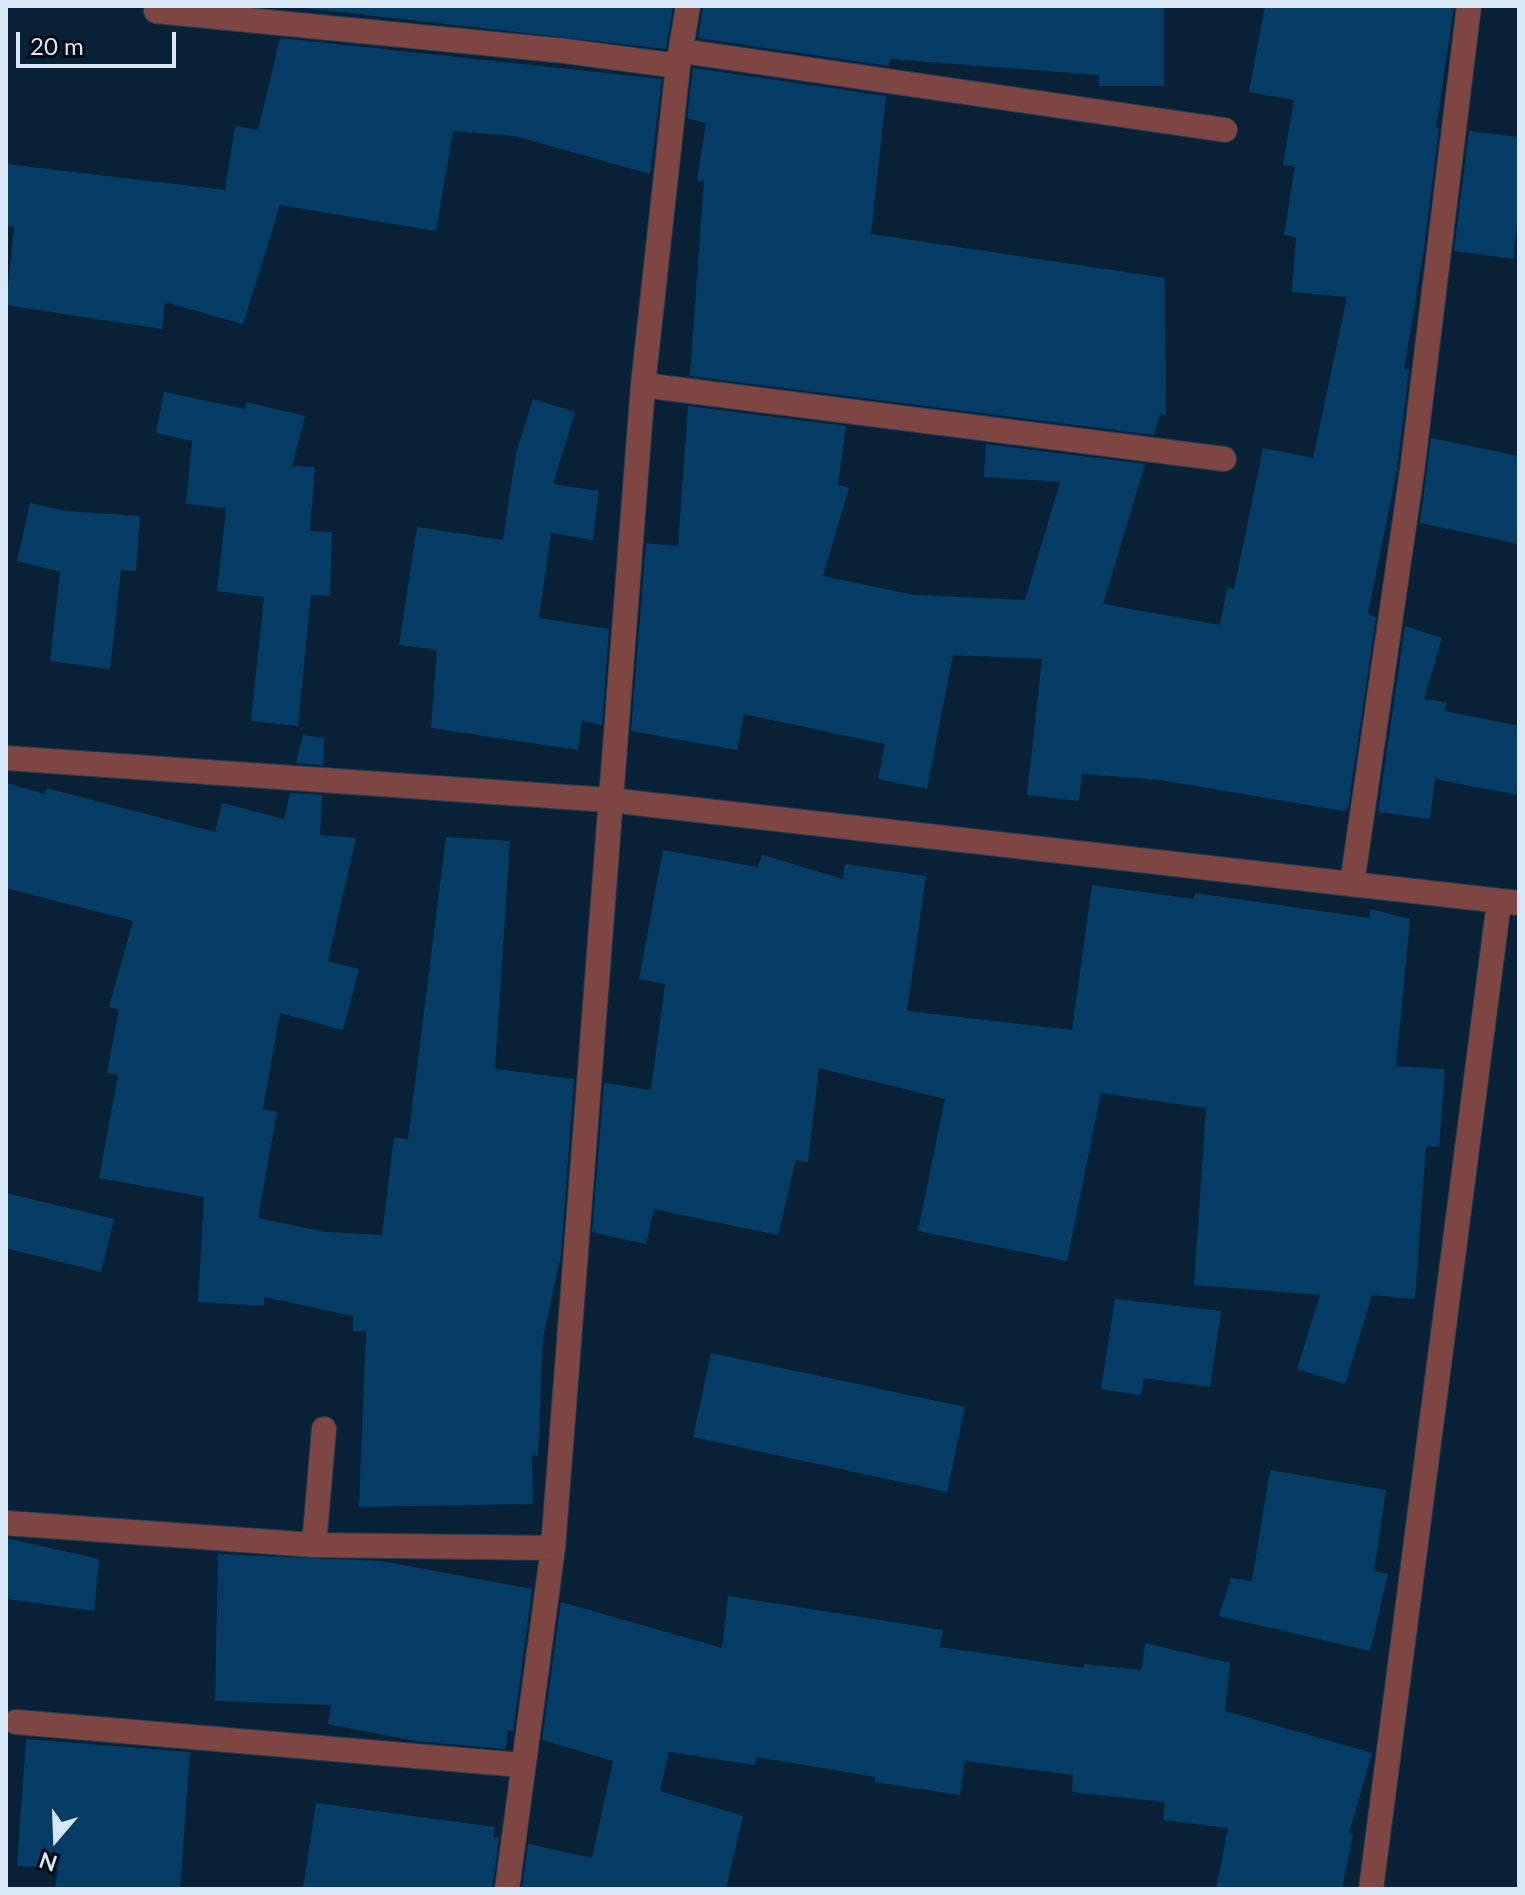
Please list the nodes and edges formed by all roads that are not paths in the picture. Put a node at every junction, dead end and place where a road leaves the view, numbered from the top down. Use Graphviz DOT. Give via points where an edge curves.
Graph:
graph roads {
  1 [pos="688,6"];
  2 [pos="1469,6"];
  3 [pos="156,11"];
  4 [pos="680,58"];
  5 [pos="1225,130"];
  6 [pos="643,385"];
  7 [pos="1224,459"];
  8 [pos="6,758"];
  9 [pos="609,800"];
  10 [pos="1352,884"];
  11 [pos="1509,902"];
  12 [pos="324,1429"];
  13 [pos="6,1523"];
  14 [pos="314,1545"];
  15 [pos="553,1548"];
  16 [pos="16,1722"];
  17 [pos="521,1765"];
  18 [pos="507,1889"];
  19 [pos="1371,1889"];
  1 -- 4 [label="street"];
  2 -- 10 [label="street" via="1412,471"];
  3 -- 4 [label="street"];
  4 -- 5 [label="street"];
  4 -- 6 [label="street"];
  6 -- 7 [label="street"];
  6 -- 9 [label="street"];
  8 -- 9 [label="street"];
  9 -- 10 [label="street"];
  9 -- 15 [label="street"];
  10 -- 11 [label="street"];
  11 -- 19 [label="street"];
  12 -- 14 [label="street"];
  13 -- 14 [label="street"];
  14 -- 15 [label="street"];
  15 -- 17 [label="street"];
  16 -- 17 [label="street"];
  17 -- 18 [label="street"];
}
